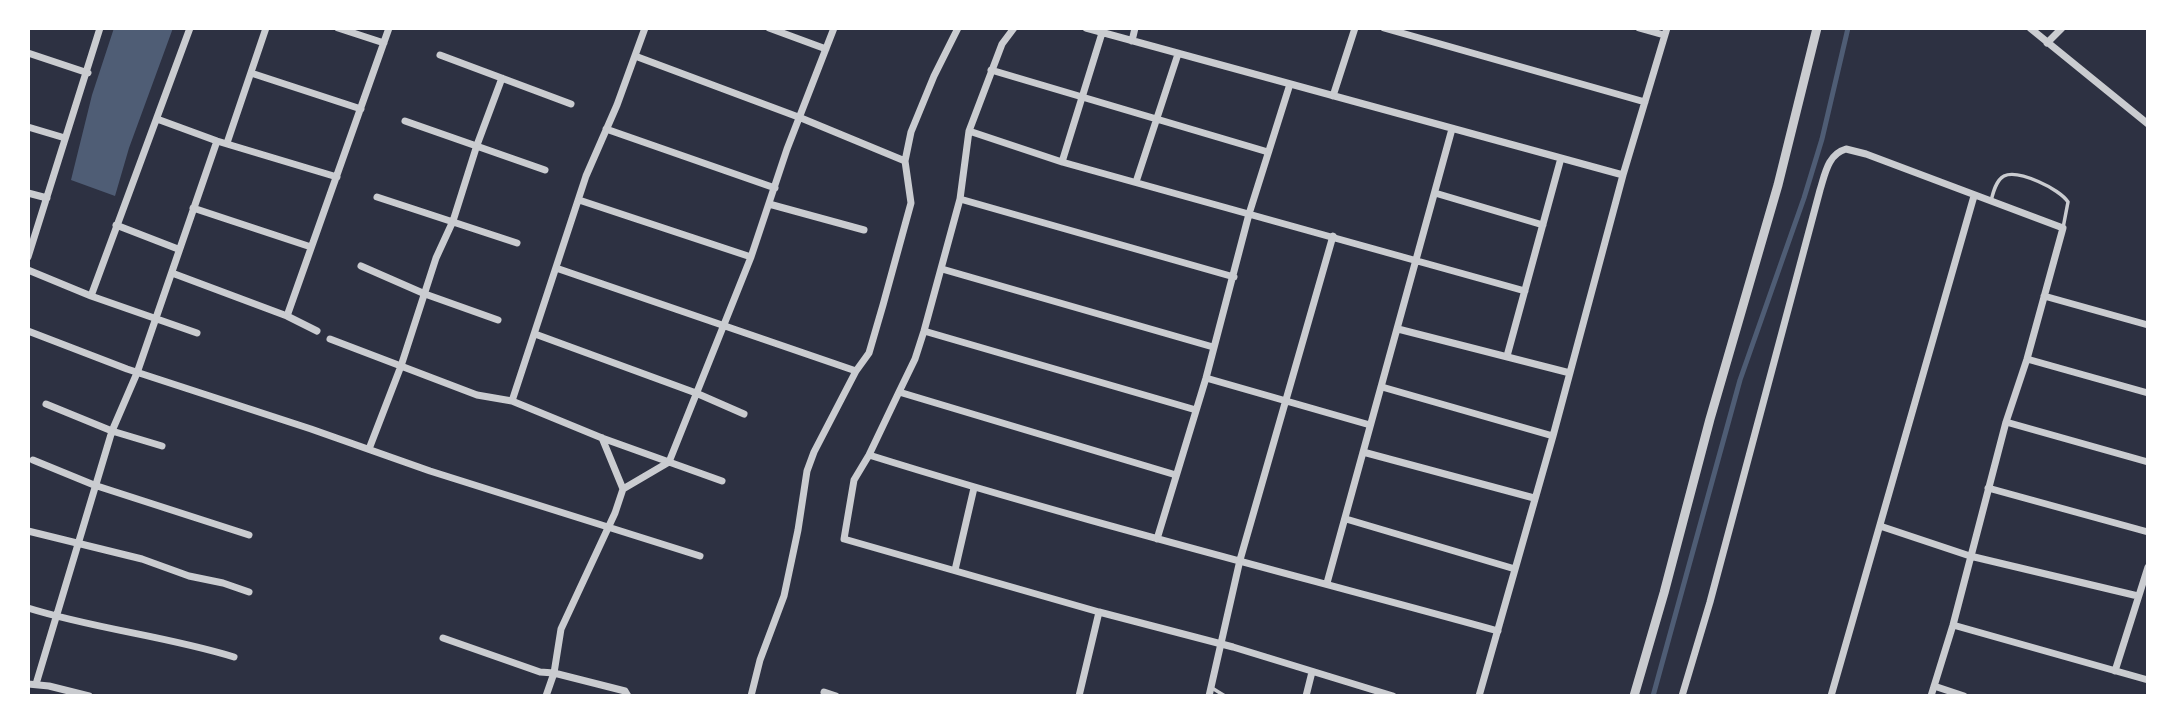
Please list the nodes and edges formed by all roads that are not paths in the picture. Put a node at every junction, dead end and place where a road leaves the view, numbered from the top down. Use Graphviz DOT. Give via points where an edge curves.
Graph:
graph roads {
  1 [pos="100,28"];
  2 [pos="190,28"];
  3 [pos="267,28"];
  4 [pos="338,28"];
  5 [pos="390,28"];
  6 [pos="645,28"];
  7 [pos="769,28"];
  8 [pos="834,28"];
  9 [pos="958,28"];
  10 [pos="1014,28"];
  11 [pos="1086,28"];
  12 [pos="1135,28"];
  13 [pos="1356,28"];
  14 [pos="1384,28"];
  15 [pos="1640,28"];
  16 [pos="1817,28"];
  17 [pos="2030,28"];
  18 [pos="2062,28"];
  19 [pos="1666,31"];
  20 [pos="1102,33"];
  21 [pos="1132,41"];
  22 [pos="384,43"];
  23 [pos="2047,43"];
  24 [pos="826,49"];
  25 [pos="28,53"];
  26 [pos="1178,54"];
  27 [pos="440,55"];
  28 [pos="635,56"];
  29 [pos="992,70"];
  30 [pos="88,73"];
  31 [pos="251,73"];
  32 [pos="502,78"];
  33 [pos="1290,84"];
  34 [pos="1333,96"];
  35 [pos="1082,97"];
  36 [pos="1645,103"];
  37 [pos="571,104"];
  38 [pos="361,109"];
  39 [pos="801,118"];
  40 [pos="158,119"];
  41 [pos="1156,120"];
  42 [pos="405,121"];
  43 [pos="2148,124"];
  44 [pos="28,127"];
  45 [pos="1452,129"];
  46 [pos="606,130"];
  47 [pos="969,131"];
  48 [pos="65,138"];
  49 [pos="216,141"];
  50 [pos="227,143"];
  51 [pos="477,145"];
  52 [pos="1268,152"];
  53 [pos="1561,158"];
  54 [pos="905,161"];
  55 [pos="1062,162"];
  56 [pos="545,170"];
  57 [pos="1623,175"];
  58 [pos="337,177"];
  59 [pos="1136,182"];
  60 [pos="775,188"];
  61 [pos="1435,192"];
  62 [pos="28,194"];
  63 [pos="1974,196"];
  64 [pos="377,197"];
  65 [pos="47,198"];
  66 [pos="960,199"];
  67 [pos="579,200"];
  68 [pos="1990,202"];
  69 [pos="769,204"];
  70 [pos="193,208"];
  71 [pos="1249,214"];
  72 [pos="453,221"];
  73 [pos="116,225"];
  74 [pos="1543,225"];
  75 [pos="2063,228"];
  76 [pos="864,230"];
  77 [pos="1333,236"];
  78 [pos="517,243"];
  79 [pos="311,247"];
  80 [pos="178,249"];
  81 [pos="28,257"];
  82 [pos="751,257"];
  83 [pos="1416,261"];
  84 [pos="361,266"];
  85 [pos="556,268"];
  86 [pos="942,269"];
  87 [pos="28,270"];
  88 [pos="172,273"];
  89 [pos="1234,277"];
  90 [pos="1525,291"];
  91 [pos="425,294"];
  92 [pos="91,296"];
  93 [pos="2044,296"];
  94 [pos="287,316"];
  95 [pos="154,319"];
  96 [pos="498,320"];
  97 [pos="2148,325"];
  98 [pos="723,326"];
  99 [pos="1398,328"];
  100 [pos="28,331"];
  101 [pos="317,331"];
  102 [pos="924,331"];
  103 [pos="197,333"];
  104 [pos="534,334"];
  105 [pos="330,339"];
  106 [pos="1213,347"];
  107 [pos="1507,356"];
  108 [pos="2027,359"];
  109 [pos="401,366"];
  110 [pos="856,371"];
  111 [pos="137,373"];
  112 [pos="1570,373"];
  113 [pos="1206,378"];
  114 [pos="1382,387"];
  115 [pos="899,392"];
  116 [pos="696,393"];
  117 [pos="2148,393"];
  118 [pos="512,401"];
  119 [pos="1287,401"];
  120 [pos="46,404"];
  121 [pos="1196,410"];
  122 [pos="744,414"];
  123 [pos="2006,422"];
  124 [pos="1370,425"];
  125 [pos="112,430"];
  126 [pos="1553,436"];
  127 [pos="602,438"];
  128 [pos="162,446"];
  129 [pos="369,449"];
  130 [pos="1363,452"];
  131 [pos="869,455"];
  132 [pos="33,460"];
  133 [pos="669,462"];
  134 [pos="2148,462"];
  135 [pos="1175,475"];
  136 [pos="722,481"];
  137 [pos="94,485"];
  138 [pos="974,488"];
  139 [pos="1988,488"];
  140 [pos="623,489"];
  141 [pos="1534,498"];
  142 [pos="1346,519"];
  143 [pos="1880,526"];
  144 [pos="606,528"];
  145 [pos="28,531"];
  146 [pos="2148,532"];
  147 [pos="249,534"];
  148 [pos="1157,539"];
  149 [pos="77,545"];
  150 [pos="700,556"];
  151 [pos="1970,556"];
  152 [pos="1240,560"];
  153 [pos="2148,567"];
  154 [pos="1514,569"];
  155 [pos="955,570"];
  156 [pos="1327,583"];
  157 [pos="249,592"];
  158 [pos="2138,596"];
  159 [pos="28,608"];
  160 [pos="1099,612"];
  161 [pos="56,617"];
  162 [pos="1953,625"];
  163 [pos="1498,631"];
  164 [pos="443,638"];
  165 [pos="1222,644"];
  166 [pos="234,657"];
  167 [pos="2115,671"];
  168 [pos="1312,672"];
  169 [pos="554,673"];
  170 [pos="2148,680"];
  171 [pos="32,684"];
  172 [pos="1934,687"];
  173 [pos="824,692"];
  174 [pos="1211,692"];
  175 [pos="89,696"];
  176 [pos="546,696"];
  177 [pos="628,696"];
  178 [pos="751,696"];
  179 [pos="836,696"];
  180 [pos="1079,696"];
  181 [pos="1225,696"];
  182 [pos="1306,696"];
  183 [pos="1392,696"];
  184 [pos="1479,696"];
  185 [pos="1634,696"];
  186 [pos="1682,696"];
  187 [pos="1831,696"];
  188 [pos="1931,696"];
  189 [pos="1964,696"];
  1 -- 30 [label="street"];
  2 -- 40 [label="street"];
  3 -- 31 [label="street"];
  4 -- 22 [label="street"];
  5 -- 22 [label="street"];
  6 -- 28 [label="street"];
  7 -- 24 [label="street"];
  8 -- 24 [label="street"];
  9 -- 54 [label="street" via="911,132"];
  10 -- 29 [label="street"];
  11 -- 20 [label="street"];
  12 -- 21 [label="street"];
  13 -- 34 [label="street"];
  14 -- 36 [label="street"];
  15 -- 19 [label="street"];
  16 -- 185 [label="street" via="1778,185"];
  17 -- 23 [label="street"];
  18 -- 23 [label="street"];
  19 -- 36 [label="street"];
  20 -- 21 [label="street"];
  20 -- 35 [label="street"];
  21 -- 26 [label="street"];
  22 -- 38 [label="street"];
  23 -- 43 [label="street"];
  24 -- 39 [label="street"];
  25 -- 30 [label="street"];
  26 -- 33 [label="street"];
  26 -- 41 [label="street"];
  27 -- 32 [label="street"];
  28 -- 39 [label="street"];
  28 -- 46 [label="street"];
  29 -- 35 [label="street"];
  29 -- 47 [label="street"];
  30 -- 48 [label="street"];
  31 -- 38 [label="street"];
  31 -- 50 [label="street"];
  32 -- 37 [label="street"];
  32 -- 51 [label="street"];
  33 -- 34 [label="street"];
  33 -- 52 [label="street"];
  34 -- 45 [label="street"];
  35 -- 41 [label="street"];
  35 -- 55 [label="street"];
  36 -- 57 [label="street"];
  38 -- 58 [label="street"];
  39 -- 54 [label="street"];
  39 -- 60 [label="street"];
  40 -- 49 [label="street"];
  40 -- 73 [label="street"];
  41 -- 52 [label="street"];
  41 -- 59 [label="street"];
  42 -- 51 [label="street"];
  44 -- 48 [label="street"];
  45 -- 53 [label="street"];
  45 -- 61 [label="street"];
  46 -- 60 [label="street"];
  46 -- 67 [label="street"];
  47 -- 55 [label="street"];
  47 -- 66 [label="street"];
  48 -- 65 [label="street"];
  49 -- 50 [label="street"];
  49 -- 70 [label="street"];
  50 -- 58 [label="street"];
  51 -- 56 [label="street"];
  51 -- 72 [label="street"];
  52 -- 71 [label="street"];
  53 -- 57 [label="street"];
  53 -- 74 [label="street"];
  54 -- 110 [label="street" via="911,203 869,353"];
  55 -- 59 [label="street"];
  57 -- 112 [label="street"];
  58 -- 79 [label="street"];
  59 -- 71 [label="street"];
  60 -- 69 [label="street"];
  61 -- 74 [label="street"];
  61 -- 83 [label="street"];
  62 -- 65 [label="street"];
  63 -- 68 [label="street"];
  63 -- 143 [label="street"];
  63 -- 186 [label="street" via="1846,149 1828,165"];
  64 -- 72 [label="street"];
  65 -- 81 [label="street"];
  66 -- 86 [label="street"];
  66 -- 89 [label="street"];
  67 -- 82 [label="street"];
  67 -- 85 [label="street"];
  68 -- 75 [label="street"];
  68 -- 75 [label="lane" via="1999,181 2007,175 2039,183 2060,192 2068,202"];
  69 -- 76 [label="street"];
  69 -- 82 [label="street"];
  70 -- 79 [label="street"];
  70 -- 80 [label="street"];
  71 -- 77 [label="street"];
  71 -- 89 [label="street"];
  72 -- 78 [label="street"];
  72 -- 91 [label="street"];
  73 -- 80 [label="street"];
  73 -- 92 [label="street"];
  74 -- 90 [label="street"];
  75 -- 93 [label="street"];
  77 -- 83 [label="street"];
  77 -- 119 [label="street"];
  79 -- 94 [label="street"];
  80 -- 88 [label="street"];
  82 -- 98 [label="street"];
  83 -- 90 [label="street"];
  83 -- 99 [label="street"];
  84 -- 91 [label="street"];
  85 -- 98 [label="street"];
  85 -- 104 [label="street"];
  86 -- 102 [label="street"];
  86 -- 106 [label="street"];
  87 -- 92 [label="street"];
  88 -- 94 [label="street"];
  88 -- 95 [label="street"];
  89 -- 106 [label="street"];
  90 -- 107 [label="street"];
  91 -- 96 [label="street"];
  91 -- 109 [label="street"];
  92 -- 95 [label="street"];
  93 -- 97 [label="street"];
  93 -- 108 [label="street"];
  94 -- 101 [label="street"];
  95 -- 103 [label="street"];
  95 -- 111 [label="street"];
  98 -- 110 [label="street"];
  98 -- 116 [label="street"];
  99 -- 107 [label="street"];
  99 -- 114 [label="street"];
  100 -- 111 [label="street"];
  102 -- 115 [label="street"];
  102 -- 121 [label="street"];
  104 -- 116 [label="street"];
  104 -- 118 [label="street"];
  105 -- 109 [label="street"];
  106 -- 113 [label="street"];
  107 -- 112 [label="street"];
  108 -- 117 [label="street"];
  108 -- 123 [label="street"];
  109 -- 118 [label="street" via="477,395"];
  109 -- 129 [label="street"];
  110 -- 178 [label="street" via="807,471 783,596"];
  111 -- 125 [label="street"];
  111 -- 129 [label="street"];
  112 -- 126 [label="street"];
  113 -- 119 [label="street"];
  113 -- 121 [label="street"];
  114 -- 124 [label="street"];
  114 -- 126 [label="street"];
  115 -- 131 [label="street"];
  115 -- 135 [label="street"];
  116 -- 122 [label="street"];
  116 -- 133 [label="street"];
  118 -- 127 [label="street"];
  119 -- 124 [label="street"];
  119 -- 152 [label="street"];
  120 -- 125 [label="street"];
  121 -- 135 [label="street"];
  123 -- 134 [label="street"];
  123 -- 139 [label="street"];
  124 -- 130 [label="street"];
  125 -- 128 [label="street"];
  125 -- 137 [label="street"];
  126 -- 141 [label="street"];
  127 -- 133 [label="street"];
  127 -- 140 [label="street"];
  129 -- 144 [label="street"];
  130 -- 141 [label="street"];
  130 -- 142 [label="street"];
  131 -- 138 [label="street"];
  131 -- 155 [label="street" via="853,480 845,539"];
  132 -- 137 [label="street"];
  133 -- 136 [label="street"];
  133 -- 140 [label="street"];
  135 -- 148 [label="street"];
  137 -- 147 [label="street"];
  137 -- 149 [label="street"];
  138 -- 148 [label="street"];
  138 -- 155 [label="street"];
  139 -- 146 [label="street"];
  139 -- 151 [label="street"];
  140 -- 144 [label="street"];
  141 -- 154 [label="street"];
  142 -- 154 [label="street"];
  142 -- 156 [label="street"];
  143 -- 151 [label="street"];
  143 -- 187 [label="street"];
  144 -- 150 [label="street"];
  144 -- 169 [label="street" via="561,629"];
  145 -- 149 [label="street"];
  148 -- 152 [label="street"];
  149 -- 157 [label="street" via="142,559"];
  149 -- 161 [label="street"];
  151 -- 158 [label="street"];
  151 -- 162 [label="street"];
  152 -- 156 [label="street"];
  152 -- 165 [label="street"];
  153 -- 158 [label="street"];
  154 -- 163 [label="street"];
  155 -- 160 [label="street"];
  156 -- 163 [label="street"];
  158 -- 167 [label="street"];
  159 -- 161 [label="street"];
  160 -- 165 [label="street"];
  160 -- 180 [label="street"];
  161 -- 166 [label="street"];
  161 -- 171 [label="street"];
  162 -- 167 [label="street"];
  162 -- 172 [label="street"];
  163 -- 184 [label="street"];
  164 -- 169 [label="street"];
  165 -- 168 [label="street"];
  165 -- 174 [label="street"];
  167 -- 170 [label="street"];
  168 -- 182 [label="street"];
  168 -- 183 [label="street"];
  169 -- 176 [label="street"];
  169 -- 177 [label="street" via="625,691"];
  171 -- 175 [label="street"];
  172 -- 188 [label="street"];
  172 -- 189 [label="street"];
  173 -- 179 [label="street"];
  174 -- 181 [label="lane"];
}
